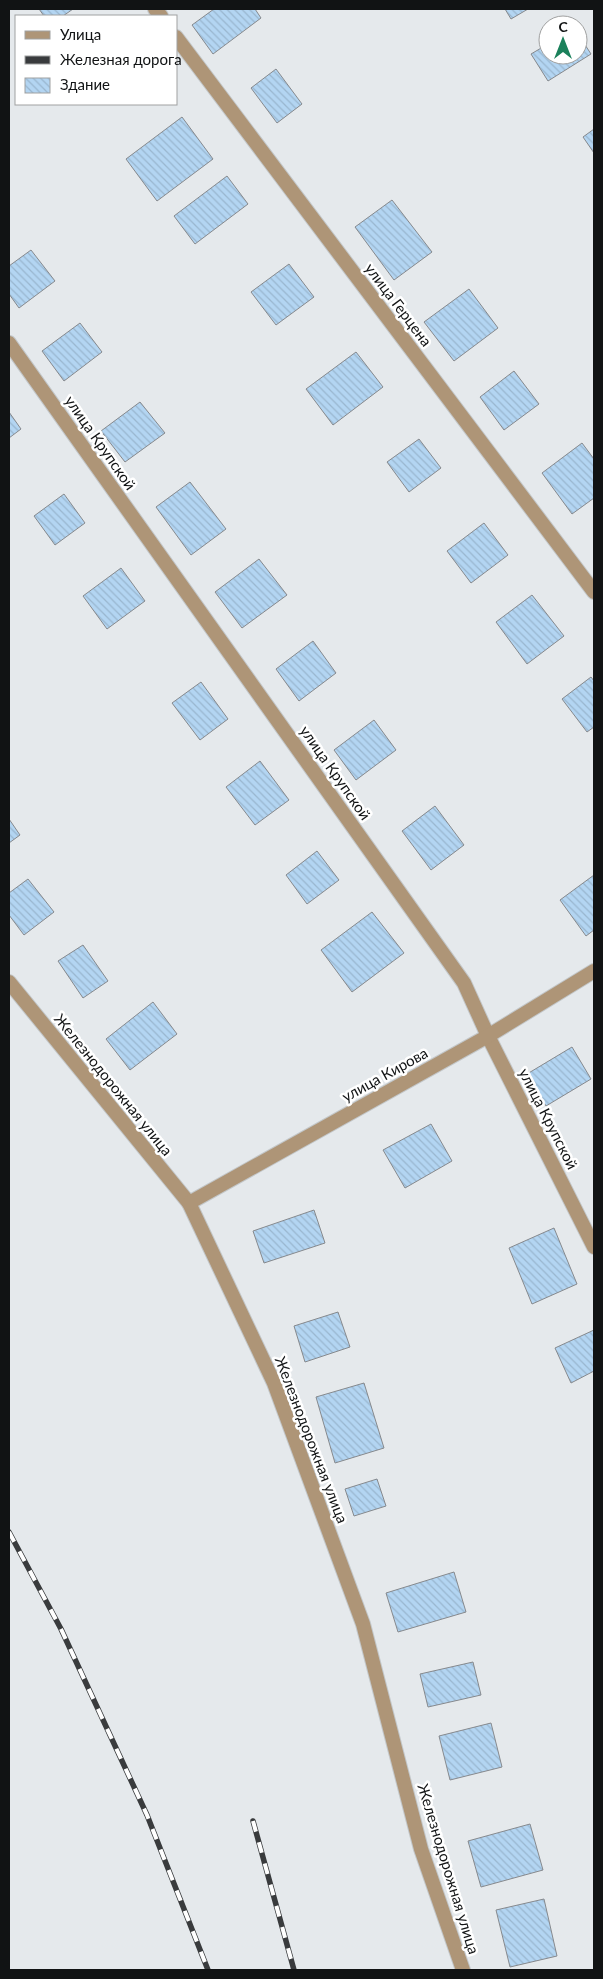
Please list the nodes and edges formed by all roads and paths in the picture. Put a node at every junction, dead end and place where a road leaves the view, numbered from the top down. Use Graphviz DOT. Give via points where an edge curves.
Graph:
graph roads {
  1 [pos="178,40"];
  2 [pos="9,343"];
  3 [pos="594,592"];
  4 [pos="594,971"];
  5 [pos="9,982"];
  6 [pos="488,1036"];
  7 [pos="188,1203"];
  8 [pos="594,1247"];
  9 [pos="462,1970"];
  1 -- 3 [label="street, улица Герцена"];
  2 -- 6 [label="street, улица Крупской" via="464,983"];
  4 -- 6 [label="street, улица Кирова"];
  5 -- 7 [label="street, Железнодорожная улица"];
  6 -- 7 [label="street, улица Кирова"];
  6 -- 8 [label="street, улица Крупской"];
  7 -- 9 [label="street, Железнодорожная улица" via="274,1383 363,1624 421,1849"];
}
